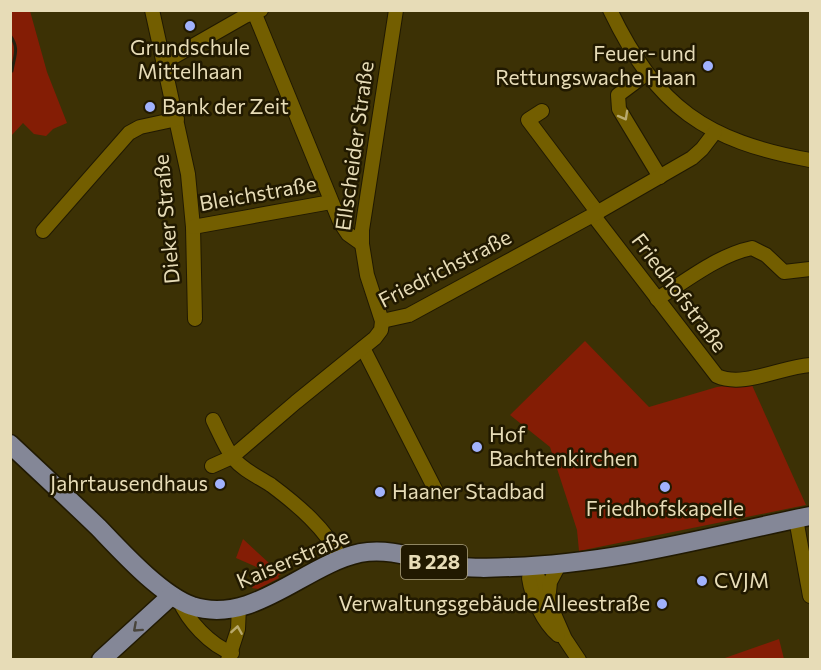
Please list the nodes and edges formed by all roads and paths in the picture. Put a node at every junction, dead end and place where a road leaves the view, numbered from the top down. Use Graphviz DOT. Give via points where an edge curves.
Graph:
graph roads {
  1 [pos="152,10"];
  2 [pos="396,10"];
  3 [pos="610,10"];
  4 [pos="257,11"];
  5 [pos="164,59"];
  6 [pos="646,74"];
  7 [pos="542,111"];
  8 [pos="177,119"];
  9 [pos="715,132"];
  10 [pos="810,160"];
  11 [pos="660,177"];
  12 [pos="331,202"];
  13 [pos="596,214"];
  14 [pos="193,227"];
  15 [pos="43,231"];
  16 [pos="362,244"];
  17 [pos="810,269"];
  18 [pos="657,298"];
  19 [pos="195,319"];
  20 [pos="382,321"];
  21 [pos="363,348"];
  22 [pos="810,365"];
  23 [pos="213,420"];
  24 [pos="10,444"];
  25 [pos="232,457"];
  26 [pos="212,466"];
  27 [pos="437,493"];
  28 [pos="803,517"];
  29 [pos="341,559"];
  30 [pos="559,565"];
  31 [pos="530,566"];
  32 [pos="810,596"];
  33 [pos="175,598"];
  34 [pos="548,602"];
  35 [pos="239,607"];
  36 [pos="565,639"];
  37 [pos="230,656"];
  38 [pos="101,660"];
  39 [pos="579,660"];
  1 -- 5 [label="street, Dieker Straße"];
  2 -- 16 [label="street, Ellscheider Straße"];
  3 -- 6 [label="street"];
  4 -- 5 [label="street"];
  4 -- 12 [label="street"];
  5 -- 8 [label="street, Dieker Straße"];
  6 -- 9 [label="street" via="678,106"];
  6 -- 11 [label="street, one-way" via="618,95 618,103"];
  7 -- 13 [label="street, Friedhofstraße" via="528,120"];
  8 -- 14 [label="street, Dieker Straße"];
  8 -- 15 [label="street" via="129,133"];
  9 -- 10 [label="street" via="754,148"];
  9 -- 11 [label="street, Friedrichstraße" via="702,150"];
  11 -- 13 [label="street, Friedrichstraße"];
  12 -- 14 [label="street, Bleichstraße"];
  12 -- 16 [label="street" via="348,234"];
  13 -- 18 [label="street, Friedhofstraße"];
  13 -- 20 [label="street, Friedrichstraße" via="409,315"];
  14 -- 19 [label="street, Dieker Straße"];
  16 -- 20 [label="street, Ellscheider Straße"];
  17 -- 18 [label="street" via="783,272 766,255 752,248 736,253"];
  18 -- 22 [label="street, Friedhofstraße" via="717,376 726,381"];
  20 -- 21 [label="street, Friedrichstraße" via="381,330"];
  21 -- 25 [label="street, Friedrichstraße"];
  21 -- 27 [label="street"];
  23 -- 25 [label="street"];
  24 -- 33 [label="main road, Kaiserstraße / B 228"];
  25 -- 26 [label="street, Friedrichstraße"];
  25 -- 29 [label="street" via="313,519"];
  28 -- 30 [label="main road, B 228"];
  28 -- 32 [label="street"];
  29 -- 31 [label="main road, Kaiserstraße / B 228" via="386,552 452,566"];
  29 -- 35 [label="main road, Kaiserstraße / B 228"];
  30 -- 31 [label="main road, B 228"];
  30 -- 34 [label="street" via="550,582"];
  31 -- 34 [label="street"];
  31 -- 36 [label="street" via="530,584 545,620"];
  33 -- 35 [label="main road, Kaiserstraße / B 228" via="210,610"];
  33 -- 37 [label="street, Kaiserstraße" via="185,615"];
  33 -- 38 [label="main road, one-way"];
  34 -- 36 [label="street"];
  37 -- 35 [label="street, one-way"];
  36 -- 39 [label="street"];
}
